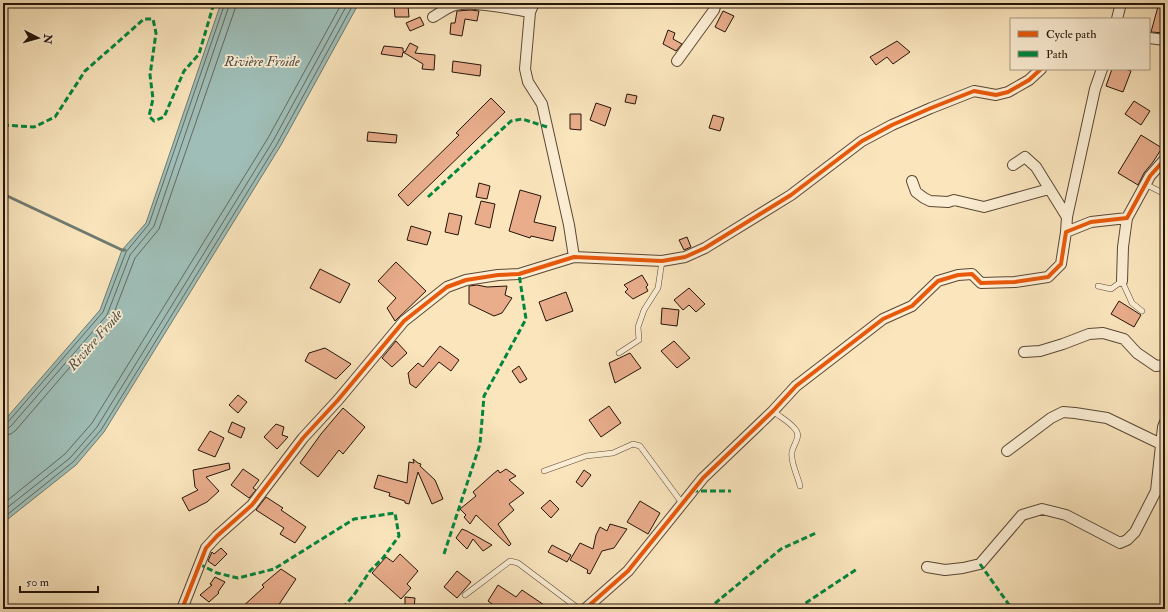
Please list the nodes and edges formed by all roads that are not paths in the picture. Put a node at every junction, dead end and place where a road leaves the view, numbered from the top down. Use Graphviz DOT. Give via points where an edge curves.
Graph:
graph roads {
  1 [pos="716,3"];
  2 [pos="1121,3"];
  3 [pos="532,7"];
  4 [pos="433,17"];
  5 [pos="1117,18"];
  6 [pos="1150,38"];
  7 [pos="1165,40"];
  8 [pos="677,61"];
  9 [pos="1039,70"];
  10 [pos="1102,70"];
  11 [pos="1165,159"];
  12 [pos="1013,165"];
  13 [pos="912,181"];
  14 [pos="1145,184"];
  15 [pos="1049,189"];
  16 [pos="1165,194"];
  17 [pos="1068,217"];
  18 [pos="1127,218"];
  19 [pos="1066,232"];
  20 [pos="574,257"];
  21 [pos="662,261"];
  22 [pos="1122,280"];
  23 [pos="1098,286"];
  24 [pos="1142,311"];
  25 [pos="1024,352"];
  26 [pos="619,353"];
  27 [pos="1165,365"];
  28 [pos="773,411"];
  29 [pos="1165,422"];
  30 [pos="1161,444"];
  31 [pos="1006,450"];
  32 [pos="544,471"];
  33 [pos="800,486"];
  34 [pos="682,503"];
  35 [pos="927,567"];
  36 [pos="465,595"];
  37 [pos="182,609"];
  38 [pos="579,609"];
  39 [pos="585,609"];
  1 -- 8 [label="street" via="714,10"];
  2 -- 5 [label="street"];
  3 -- 4 [label="street" via="463,4 455,5"];
  3 -- 20 [label="street" via="525,69 528,82 542,104"];
  6 -- 7 [label="street"];
  9 -- 21 [label="street" via="1029,80 1008,92 996,95 974,91 892,125 862,141 791,194 705,248 685,257"];
  10 -- 17 [label="street" via="1095,89"];
  11 -- 14 [label="street"];
  12 -- 15 [label="street" via="1025,157 1030,160"];
  13 -- 15 [label="street" via="916,192 930,201 954,200 984,207"];
  14 -- 16 [label="lane"];
  14 -- 18 [label="street"];
  15 -- 17 [label="street"];
  17 -- 19 [label="street"];
  18 -- 19 [label="street" via="1091,222"];
  18 -- 22 [label="street"];
  19 -- 28 [label="street" via="1061,264 1048,277 1015,282 981,283 972,274 938,281 912,306 884,319 796,386"];
  20 -- 21 [label="street"];
  20 -- 37 [label="street" via="519,274 466,280 447,287 404,321 303,438 252,505 206,548"];
  21 -- 26 [label="lane" via="658,288 644,310 638,327 639,340"];
  22 -- 23 [label="lane" via="1111,289"];
  22 -- 24 [label="lane" via="1132,303"];
  25 -- 27 [label="street" via="1040,351 1089,334 1103,333 1124,339 1137,353 1156,366"];
  28 -- 33 [label="lane" via="796,429 798,434 792,452"];
  28 -- 34 [label="street"];
  29 -- 30 [label="street"];
  30 -- 31 [label="street" via="1107,418 1062,412"];
  30 -- 35 [label="street" via="1156,491 1135,532 1127,540 1120,543 1066,515 1042,509 1022,515 980,564 945,570"];
  32 -- 34 [label="lane" via="586,456 613,453 637,444"];
  34 -- 39 [label="street" via="628,571"];
  36 -- 38 [label="lane" via="510,561 518,563"];
}
